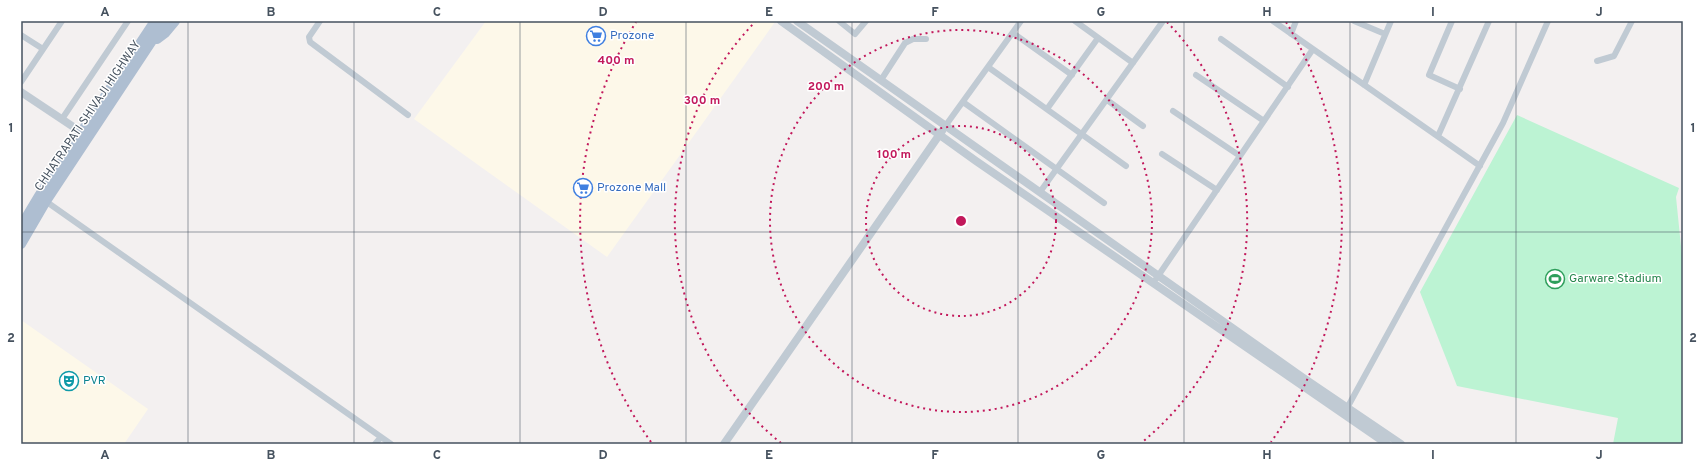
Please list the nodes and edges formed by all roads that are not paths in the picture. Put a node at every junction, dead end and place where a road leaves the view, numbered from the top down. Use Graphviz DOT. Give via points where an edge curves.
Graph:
graph roads {
  1 [pos="62,21"];
  2 [pos="128,21"];
  3 [pos="165,21"];
  4 [pos="176,21"];
  5 [pos="320,21"];
  6 [pos="797,21"];
  7 [pos="839,21"];
  8 [pos="866,21"];
  9 [pos="1021,21"];
  10 [pos="1075,21"];
  11 [pos="1163,21"];
  12 [pos="1272,21"];
  13 [pos="1296,21"];
  14 [pos="1354,21"];
  15 [pos="1391,21"];
  16 [pos="1452,21"];
  17 [pos="1489,21"];
  18 [pos="1548,21"];
  19 [pos="153,22"];
  20 [pos="1632,22"];
  21 [pos="786,23"];
  22 [pos="1013,33"];
  23 [pos="1291,34"];
  24 [pos="1386,34"];
  25 [pos="21,35"];
  26 [pos="926,38"];
  27 [pos="1098,38"];
  28 [pos="1221,39"];
  29 [pos="152,43"];
  30 [pos="43,49"];
  31 [pos="1313,49"];
  32 [pos="1598,61"];
  33 [pos="1133,63"];
  34 [pos="988,67"];
  35 [pos="1072,75"];
  36 [pos="1196,75"];
  37 [pos="881,80"];
  38 [pos="21,82"];
  39 [pos="1364,85"];
  40 [pos="1288,87"];
  41 [pos="1460,89"];
  42 [pos="21,92"];
  43 [pos="1107,100"];
  44 [pos="963,102"];
  45 [pos="1047,110"];
  46 [pos="1173,112"];
  47 [pos="408,115"];
  48 [pos="62,119"];
  49 [pos="1264,121"];
  50 [pos="946,125"];
  51 [pos="1143,126"];
  52 [pos="81,132"];
  53 [pos="940,134"];
  54 [pos="1082,135"];
  55 [pos="1438,136"];
  56 [pos="1162,154"];
  57 [pos="1240,156"];
  58 [pos="1126,166"];
  59 [pos="1480,166"];
  60 [pos="1057,169"];
  61 [pos="1216,190"];
  62 [pos="1040,192"];
  63 [pos="43,198"];
  64 [pos="1104,203"];
  65 [pos="21,226"];
  66 [pos="21,244"];
  67 [pos="1156,279"];
  68 [pos="1211,317"];
  69 [pos="1348,407"];
  70 [pos="1343,415"];
  71 [pos="380,437"];
  72 [pos="375,444"];
  73 [pos="391,444"];
  74 [pos="724,444"];
  75 [pos="1387,444"];
  76 [pos="1401,444"];
  1 -- 30 [label="street"];
  2 -- 48 [label="street"];
  3 -- 29 [label="main road"];
  4 -- 29 [label="main road"];
  5 -- 47 [label="street" via="309,37 310,42"];
  6 -- 37 [label="street"];
  7 -- 8 [label="street" via="855,34"];
  9 -- 22 [label="street"];
  10 -- 27 [label="street"];
  11 -- 33 [label="street"];
  12 -- 23 [label="street"];
  13 -- 23 [label="street"];
  14 -- 24 [label="street"];
  15 -- 24 [label="street"];
  16 -- 41 [label="street" via="1429,75"];
  17 -- 41 [label="street"];
  18 -- 59 [label="street" via="1503,123"];
  19 -- 52 [label="main road, CHHATRAPATI SHIVAJI HIGHWAY"];
  20 -- 32 [label="street" via="1614,56"];
  21 -- 53 [label="street"];
  22 -- 34 [label="street"];
  22 -- 35 [label="street"];
  23 -- 31 [label="street"];
  24 -- 39 [label="street"];
  25 -- 30 [label="street"];
  26 -- 37 [label="street" via="908,41"];
  27 -- 33 [label="street"];
  27 -- 35 [label="street"];
  28 -- 40 [label="street"];
  29 -- 63 [label="main road, CHHATRAPATI SHIVAJI HIGHWAY"];
  30 -- 38 [label="street"];
  31 -- 39 [label="street"];
  31 -- 40 [label="street"];
  33 -- 43 [label="street"];
  34 -- 44 [label="street"];
  34 -- 45 [label="street"];
  35 -- 45 [label="street"];
  36 -- 49 [label="street"];
  37 -- 50 [label="street"];
  39 -- 55 [label="street"];
  40 -- 49 [label="street"];
  41 -- 55 [label="street"];
  42 -- 48 [label="street"];
  43 -- 51 [label="street"];
  43 -- 54 [label="street"];
  44 -- 50 [label="street"];
  44 -- 60 [label="street"];
  45 -- 54 [label="street"];
  46 -- 57 [label="street"];
  48 -- 52 [label="street"];
  49 -- 57 [label="street"];
  50 -- 53 [label="street"];
  50 -- 62 [label="street"];
  52 -- 63 [label="main road, CHHATRAPATI SHIVAJI HIGHWAY"];
  53 -- 67 [label="street"];
  53 -- 74 [label="street"];
  54 -- 58 [label="street"];
  54 -- 60 [label="street"];
  55 -- 59 [label="street"];
  56 -- 61 [label="street"];
  57 -- 61 [label="street"];
  59 -- 69 [label="street"];
  60 -- 62 [label="street"];
  60 -- 64 [label="street"];
  61 -- 67 [label="street"];
  62 -- 67 [label="street"];
  63 -- 65 [label="main road, CHHATRAPATI SHIVAJI HIGHWAY"];
  63 -- 66 [label="main road, CHHATRAPATI SHIVAJI HIGHWAY"];
  63 -- 71 [label="street"];
  67 -- 68 [label="street"];
  68 -- 69 [label="street"];
  68 -- 70 [label="street"];
  69 -- 70 [label="street"];
  69 -- 76 [label="street"];
  70 -- 75 [label="street"];
  71 -- 72 [label="street"];
  71 -- 73 [label="street"];
}
